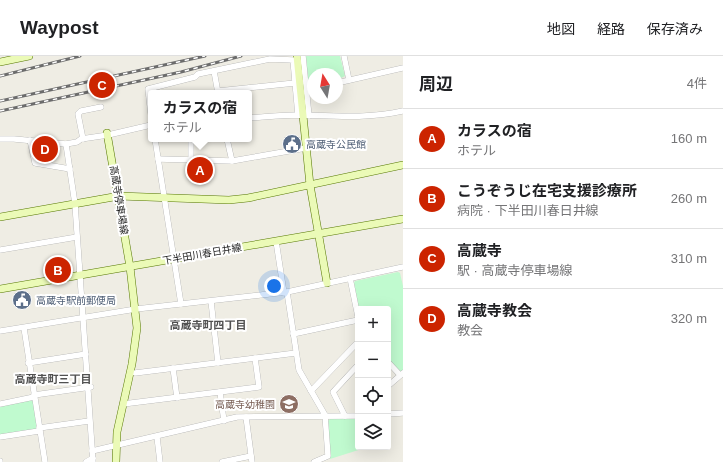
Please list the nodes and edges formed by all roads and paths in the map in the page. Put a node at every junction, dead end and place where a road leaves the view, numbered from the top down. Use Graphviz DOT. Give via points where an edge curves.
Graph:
graph roads {
  1 [pos="29,56"];
  2 [pos="297,56"];
  3 [pos="303,56"];
  4 [pos="344,56"];
  5 [pos="8,58"];
  6 [pos="0,62"];
  7 [pos="403,68"];
  8 [pos="214,71"];
  9 [pos="349,80"];
  10 [pos="343,82"];
  11 [pos="295,83"];
  12 [pos="148,90"];
  13 [pos="218,90"];
  14 [pos="235,90"];
  15 [pos="307,90"];
  16 [pos="101,107"];
  17 [pos="403,111"];
  18 [pos="303,116"];
  19 [pos="252,118"];
  20 [pos="148,125"];
  21 [pos="108,134"];
  22 [pos="0,139"];
  23 [pos="83,139"];
  24 [pos="30,140"];
  25 [pos="155,142"];
  26 [pos="191,142"];
  27 [pos="228,142"];
  28 [pos="66,144"];
  29 [pos="306,148"];
  30 [pos="158,159"];
  31 [pos="191,160"];
  32 [pos="232,161"];
  33 [pos="403,165"];
  34 [pos="70,169"];
  35 [pos="310,185"];
  36 [pos="119,196"];
  37 [pos="164,198"];
  38 [pos="75,204"];
  39 [pos="0,217"];
  40 [pos="403,219"];
  41 [pos="320,234"];
  42 [pos="77,237"];
  43 [pos="276,241"];
  44 [pos="0,250"];
  45 [pos="174,259"];
  46 [pos="130,267"];
  47 [pos="403,267"];
  48 [pos="80,275"];
  49 [pos="350,278"];
  50 [pos="327,283"];
  51 [pos="0,290"];
  52 [pos="285,293"];
  53 [pos="211,301"];
  54 [pos="181,304"];
  55 [pos="356,306"];
  56 [pos="136,309"];
  57 [pos="82,319"];
  58 [pos="355,321"];
  59 [pos="24,328"];
  60 [pos="0,331"];
  61 [pos="293,334"];
  62 [pos="355,345"];
  63 [pos="296,353"];
  64 [pos="86,354"];
  65 [pos="255,358"];
  66 [pos="28,363"];
  67 [pos="218,363"];
  68 [pos="391,365"];
  69 [pos="173,368"];
  70 [pos="355,368"];
  71 [pos="135,373"];
  72 [pos="401,374"];
  73 [pos="391,383"];
  74 [pos="89,387"];
  75 [pos="311,391"];
  76 [pos="220,392"];
  77 [pos="34,396"];
  78 [pos="177,398"];
  79 [pos="0,404"];
  80 [pos="123,404"];
  81 [pos="403,412"];
  82 [pos="391,414"];
  83 [pos="325,415"];
  84 [pos="345,416"];
  85 [pos="355,416"];
  86 [pos="246,417"];
  87 [pos="89,421"];
  88 [pos="224,421"];
  89 [pos="39,430"];
  90 [pos="0,437"];
  91 [pos="157,437"];
  92 [pos="115,446"];
  93 [pos="92,457"];
  94 [pos="252,459"];
  95 [pos="45,462"];
  96 [pos="86,462"];
  97 [pos="116,462"];
  98 [pos="160,462"];
  99 [pos="222,462"];
  100 [pos="314,462"];
  1 -- 5 [label="street"];
  2 -- 18 [label="street"];
  3 -- 15 [label="street"];
  4 -- 9 [label="street"];
  5 -- 6 [label="street"];
  7 -- 9 [label="street"];
  8 -- 11 [label="street" via="270,59 293,60"];
  8 -- 12 [label="street"];
  8 -- 13 [label="street"];
  9 -- 10 [label="street"];
  11 -- 14 [label="street"];
  11 -- 18 [label="street"];
  15 -- 18 [label="street"];
  16 -- 23 [label="street" via="78,114"];
  17 -- 18 [label="street" via="346,117"];
  18 -- 19 [label="street"];
  18 -- 29 [label="street"];
  20 -- 21 [label="street"];
  21 -- 23 [label="street"];
  21 -- 36 [label="street, 高蔵寺停車場線"];
  22 -- 24 [label="street"];
  23 -- 28 [label="street"];
  24 -- 28 [label="street"];
  24 -- 34 [label="street" via="35,163"];
  25 -- 30 [label="street"];
  26 -- 31 [label="street"];
  27 -- 32 [label="street"];
  28 -- 34 [label="street"];
  29 -- 32 [label="street"];
  29 -- 35 [label="street"];
  30 -- 31 [label="street"];
  30 -- 37 [label="street"];
  31 -- 32 [label="street"];
  33 -- 35 [label="street"];
  34 -- 38 [label="street"];
  35 -- 37 [label="street" via="229,200"];
  35 -- 41 [label="street"];
  36 -- 37 [label="street"];
  36 -- 38 [label="street"];
  36 -- 46 [label="street, 高蔵寺停車場線"];
  37 -- 45 [label="street"];
  38 -- 39 [label="street"];
  38 -- 42 [label="street"];
  40 -- 41 [label="street, 下半田川春日井線"];
  41 -- 43 [label="street, 下半田川春日井線"];
  41 -- 50 [label="street"];
  42 -- 44 [label="street"];
  42 -- 48 [label="street"];
  43 -- 45 [label="street, 下半田川春日井線"];
  43 -- 52 [label="street"];
  45 -- 46 [label="street, 下半田川春日井線"];
  45 -- 54 [label="street"];
  46 -- 48 [label="street, 下半田川春日井線"];
  46 -- 56 [label="street, 高蔵寺停車場線"];
  47 -- 49 [label="street"];
  48 -- 51 [label="street, 下半田川春日井線"];
  48 -- 57 [label="street"];
  49 -- 50 [label="street"];
  49 -- 55 [label="street"];
  50 -- 52 [label="street"];
  52 -- 53 [label="street"];
  52 -- 61 [label="street"];
  53 -- 54 [label="street"];
  53 -- 67 [label="street"];
  54 -- 56 [label="street"];
  56 -- 57 [label="street"];
  56 -- 80 [label="street, 高蔵寺停車場線" via="137,328"];
  57 -- 59 [label="street"];
  57 -- 64 [label="street"];
  58 -- 61 [label="street"];
  59 -- 60 [label="street"];
  59 -- 66 [label="street"];
  61 -- 63 [label="street"];
  62 -- 75 [label="street"];
  63 -- 65 [label="street"];
  63 -- 75 [label="street" via="299,370"];
  64 -- 66 [label="street"];
  64 -- 74 [label="street"];
  65 -- 67 [label="street"];
  65 -- 76 [label="street" via="258,387"];
  66 -- 77 [label="street"];
  67 -- 69 [label="street"];
  68 -- 72 [label="street"];
  69 -- 71 [label="street"];
  69 -- 78 [label="street"];
  70 -- 84 [label="street" via="333,392"];
  72 -- 73 [label="street"];
  74 -- 77 [label="street"];
  74 -- 87 [label="street"];
  75 -- 83 [label="street"];
  76 -- 78 [label="street"];
  76 -- 88 [label="street"];
  77 -- 79 [label="street"];
  77 -- 89 [label="street"];
  78 -- 80 [label="street"];
  80 -- 92 [label="street, 高蔵寺停車場線"];
  81 -- 82 [label="street"];
  83 -- 84 [label="street"];
  83 -- 86 [label="street"];
  83 -- 100 [label="street" via="328,456"];
  84 -- 85 [label="street"];
  86 -- 88 [label="street"];
  86 -- 94 [label="street"];
  87 -- 89 [label="street"];
  87 -- 93 [label="street"];
  88 -- 91 [label="street"];
  89 -- 90 [label="street"];
  89 -- 95 [label="street"];
  91 -- 92 [label="street"];
  91 -- 98 [label="street"];
  92 -- 93 [label="street"];
  92 -- 97 [label="street, 高蔵寺停車場線"];
  93 -- 96 [label="street"];
  94 -- 99 [label="street"];
}
